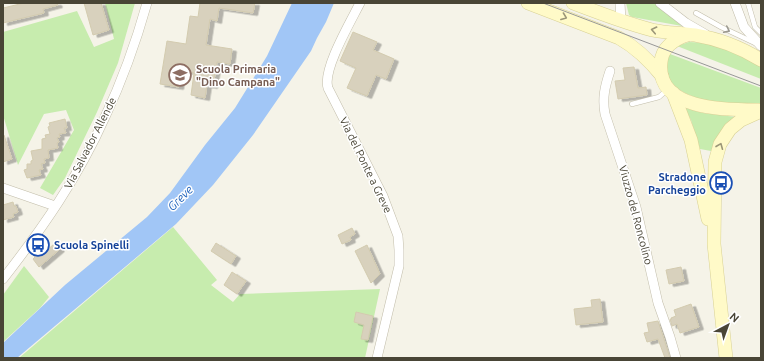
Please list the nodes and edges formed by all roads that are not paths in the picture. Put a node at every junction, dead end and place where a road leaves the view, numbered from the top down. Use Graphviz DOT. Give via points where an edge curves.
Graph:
graph roads {
  1 [pos="147,3"];
  2 [pos="360,3"];
  3 [pos="528,3"];
  4 [pos="574,3"];
  5 [pos="620,3"];
  6 [pos="660,3"];
  7 [pos="735,3"];
  8 [pos="748,3"];
  9 [pos="696,13"];
  10 [pos="621,21"];
  11 [pos="689,34"];
  12 [pos="758,34"];
  13 [pos="711,38"];
  14 [pos="760,45"];
  15 [pos="761,60"];
  16 [pos="610,71"];
  17 [pos="662,76"];
  18 [pos="670,91"];
  19 [pos="632,104"];
  20 [pos="761,111"];
  21 [pos="3,188"];
  22 [pos="55,206"];
  23 [pos="714,244"];
  24 [pos="6,271"];
  25 [pos="3,280"];
  26 [pos="377,358"];
  27 [pos="676,358"];
  28 [pos="726,358"];
  1 -- 22 [label="street, Via Salvador Allende" via="128,63 105,118"];
  2 -- 26 [label="street, Via del Ponte a Greve" via="331,63 326,80 383,196 398,236 399,266"];
  3 -- 17 [label="main road, one-way" via="619,38 639,51"];
  4 -- 10 [label="main road"];
  5 -- 10 [label="street"];
  6 -- 13 [label="street"];
  7 -- 12 [label="street" via="742,23"];
  8 -- 12 [label="lane"];
  9 -- 14 [label="lane, one-way"];
  11 -- 10 [label="main road, one-way" via="654,30"];
  11 -- 13 [label="main road"];
  11 -- 17 [label="main road" via="674,41 666,50 661,60"];
  12 -- 14 [label="street"];
  13 -- 15 [label="main road" via="734,45"];
  16 -- 27 [label="street, Viuzzo del Roncolino" via="603,93 605,114 636,207 658,303"];
  17 -- 18 [label="main road"];
  18 -- 19 [label="lane" via="659,97"];
  18 -- 20 [label="main road" via="688,101 712,108"];
  18 -- 23 [label="main road" via="688,130"];
  23 -- 20 [label="main road, one-way" via="714,178 718,149 733,126"];
  21 -- 22 [label="street"];
  22 -- 24 [label="street, Via Salvador Allende"];
  23 -- 28 [label="main road"];
  24 -- 25 [label="street, Via Salvador Allende"];
}
